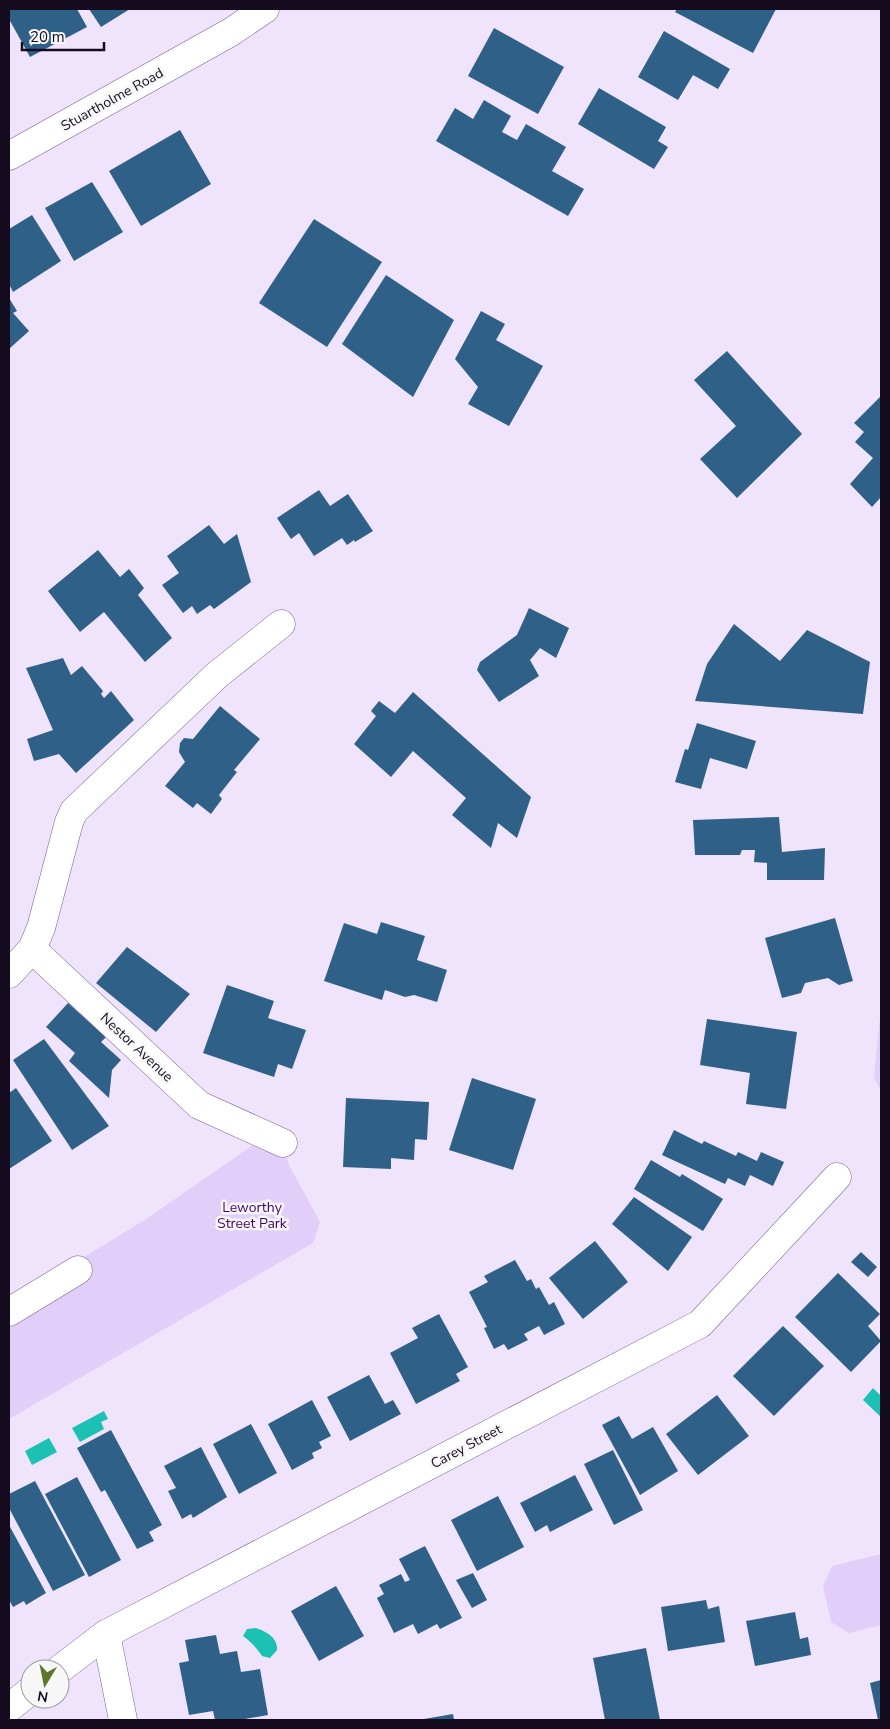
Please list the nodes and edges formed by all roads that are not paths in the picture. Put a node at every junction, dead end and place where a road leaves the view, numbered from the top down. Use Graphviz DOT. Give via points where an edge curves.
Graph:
graph roads {
  1 [pos="265,9"];
  2 [pos="9,156"];
  3 [pos="281,624"];
  4 [pos="32,949"];
  5 [pos="9,974"];
  6 [pos="283,1143"];
  7 [pos="837,1178"];
  8 [pos="78,1270"];
  9 [pos="9,1312"];
  10 [pos="106,1634"];
  11 [pos="70,1661"];
  12 [pos="20,1700"];
  13 [pos="9,1708"];
  14 [pos="123,1720"];
  1 -- 2 [label="street, Stuartholme Road" via="231,32"];
  3 -- 4 [label="street" via="217,675 74,811"];
  4 -- 5 [label="street"];
  4 -- 6 [label="street, Nestor Avenue" via="199,1105"];
  7 -- 10 [label="street, Carey Street" via="700,1324"];
  8 -- 9 [label="street"];
  10 -- 11 [label="street, Carey Street"];
  10 -- 14 [label="street"];
  12 -- 13 [label="street"];
}
